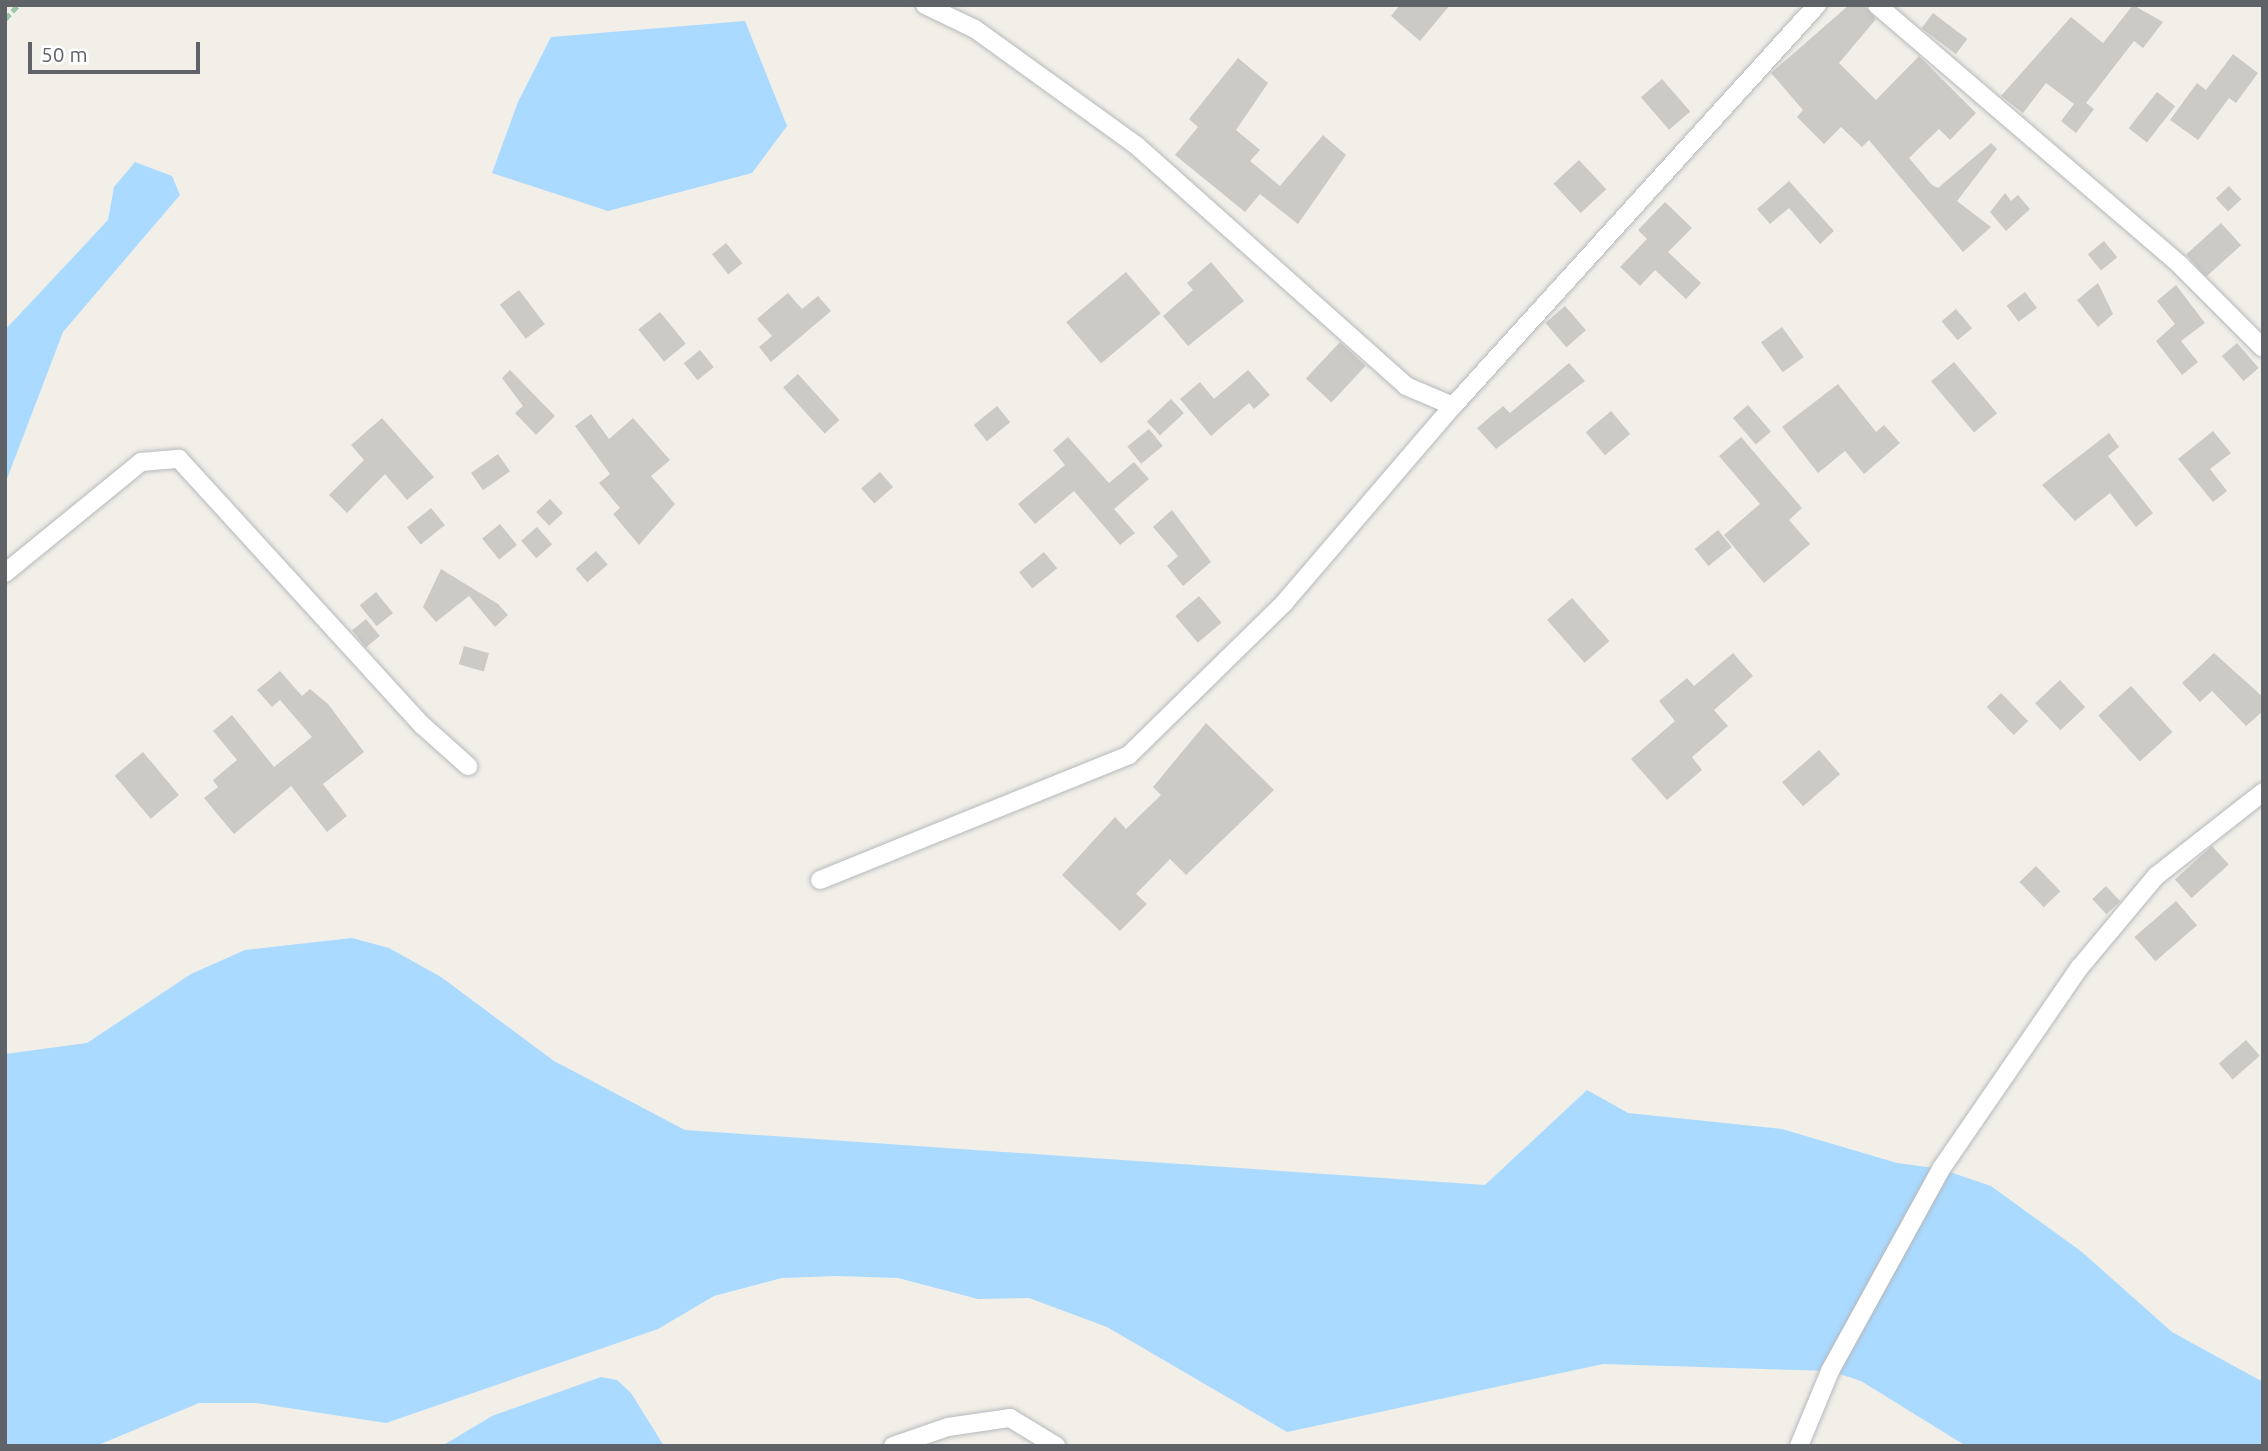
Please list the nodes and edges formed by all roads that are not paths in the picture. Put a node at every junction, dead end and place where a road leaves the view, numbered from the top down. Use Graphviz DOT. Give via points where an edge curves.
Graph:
graph roads {
  1 [pos="925,5"];
  2 [pos="1817,5"];
  3 [pos="1877,5"];
  4 [pos="2263,348"];
  5 [pos="1453,406"];
  6 [pos="5,573"];
  7 [pos="468,766"];
  8 [pos="2263,792"];
  9 [pos="820,880"];
  10 [pos="893,1446"];
  11 [pos="1056,1446"];
  12 [pos="1799,1446"];
  1 -- 5 [label="street" via="975,29 1137,146 1406,386"];
  2 -- 5 [label="street"];
  3 -- 4 [label="street" via="2180,265"];
  5 -- 9 [label="street" via="1284,603 1129,755"];
  6 -- 7 [label="street" via="141,462 179,459 422,725"];
  8 -- 12 [label="street" via="2156,876 2080,967 1941,1169 1841,1351"];
  10 -- 11 [label="street" via="948,1427 1010,1418"];
}
